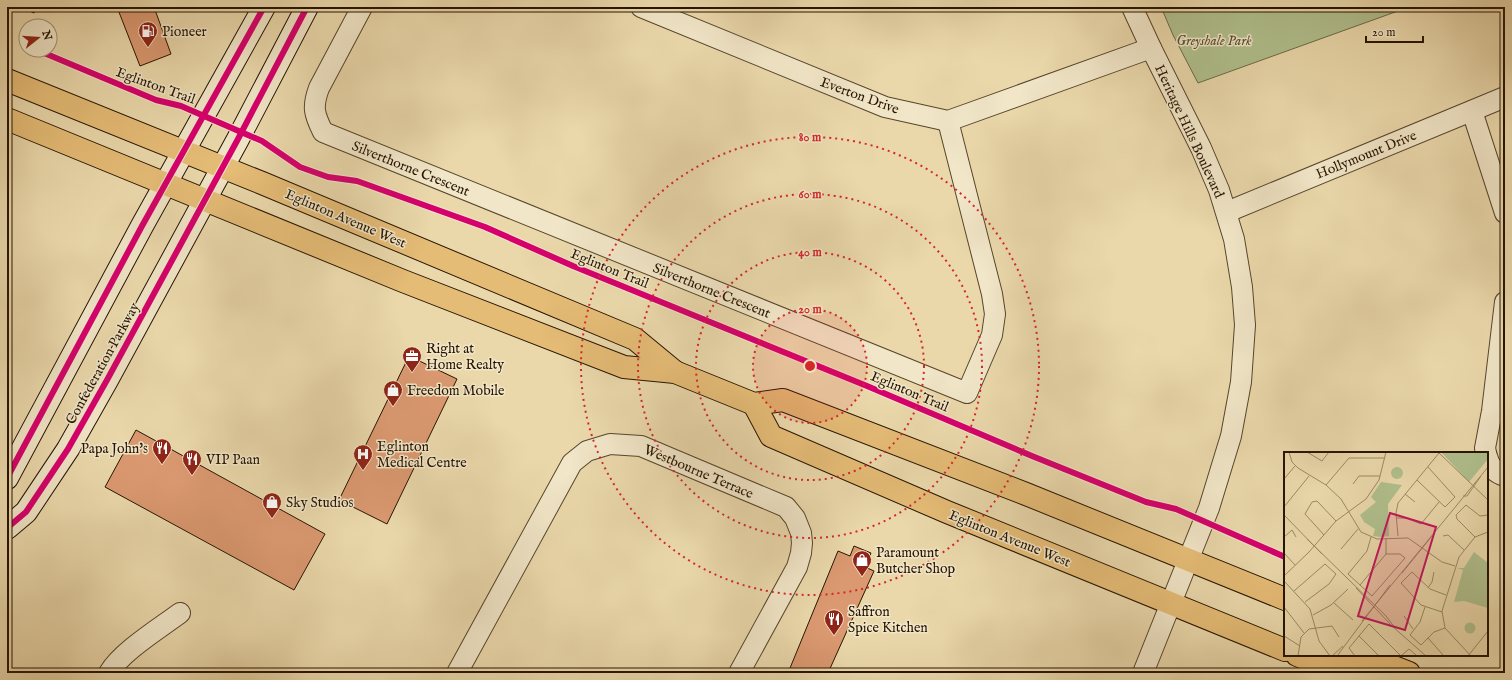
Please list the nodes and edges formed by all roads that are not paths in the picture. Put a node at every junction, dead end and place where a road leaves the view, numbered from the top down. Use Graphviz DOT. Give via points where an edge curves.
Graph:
graph roads {
  1 [pos="264,7"];
  2 [pos="307,7"];
  3 [pos="362,7"];
  4 [pos="641,7"];
  5 [pos="1132,7"];
  6 [pos="1151,48"];
  7 [pos="7,80"];
  8 [pos="1505,97"];
  9 [pos="1472,111"];
  10 [pos="7,119"];
  11 [pos="948,121"];
  12 [pos="184,151"];
  13 [pos="223,167"];
  14 [pos="166,184"];
  15 [pos="205,200"];
  16 [pos="1227,212"];
  17 [pos="1505,213"];
  18 [pos="1505,302"];
  19 [pos="675,372"];
  20 [pos="754,404"];
  21 [pos="1486,452"];
  22 [pos="1488,462"];
  23 [pos="1505,476"];
  24 [pos="7,478"];
  25 [pos="7,528"];
  26 [pos="1188,559"];
  27 [pos="1284,599"];
  28 [pos="1170,603"];
  29 [pos="180,613"];
  30 [pos="1284,650"];
  31 [pos="1299,656"];
  32 [pos="1374,658"];
  33 [pos="109,673"];
  34 [pos="457,673"];
  35 [pos="739,673"];
  36 [pos="1143,673"];
  37 [pos="1409,673"];
  1 -- 12 [label="street, Confederation Parkway"];
  2 -- 13 [label="street, Confederation Parkway"];
  3 -- 11 [label="street, Silverthorne Crescent" via="314,102 316,119 323,132 967,393 992,336 995,314"];
  4 -- 11 [label="street, Everton Drive" via="885,107"];
  5 -- 6 [label="street, Heritage Hills Boulevard"];
  6 -- 11 [label="street"];
  6 -- 16 [label="street, Heritage Hills Boulevard" via="1201,148"];
  7 -- 12 [label="main road, Eglinton Avenue West"];
  8 -- 9 [label="street, Hollymount Drive"];
  9 -- 16 [label="street, Hollymount Drive"];
  9 -- 17 [label="street"];
  10 -- 14 [label="main road, Eglinton Avenue West"];
  12 -- 13 [label="main road, Eglinton Avenue West"];
  12 -- 14 [label="street, Confederation Parkway"];
  13 -- 15 [label="street, Confederation Parkway"];
  13 -- 19 [label="main road, Eglinton Avenue West" via="635,339"];
  14 -- 15 [label="main road, Eglinton Avenue West"];
  14 -- 24 [label="street, Confederation Parkway"];
  15 -- 19 [label="main road, Eglinton Avenue West" via="624,367"];
  15 -- 25 [label="street, Confederation Parkway" via="68,449 26,512"];
  16 -- 26 [label="street, Heritage Hills Boulevard" via="1234,239 1244,306 1241,382 1231,436 1209,508"];
  18 -- 21 [label="street"];
  19 -- 20 [label="main road, Eglinton Avenue West"];
  20 -- 26 [label="main road, Eglinton Avenue West" via="783,400"];
  20 -- 28 [label="main road, Eglinton Avenue West" via="771,436 947,512"];
  22 -- 23 [label="street" via="1498,474"];
  26 -- 27 [label="main road, Eglinton Avenue West"];
  26 -- 28 [label="street, Heritage Hills Boulevard"];
  28 -- 30 [label="main road, Eglinton Avenue West"];
  28 -- 36 [label="street, Heritage Hills Boulevard"];
  29 -- 33 [label="street" via="113,665"];
  31 -- 32 [label="main road" via="1329,668"];
  32 -- 37 [label="main road"];
  34 -- 35 [label="street, Westbourne Terrace" via="572,463 587,451 610,444 641,446 786,507 795,518 802,543 797,566"];
}
